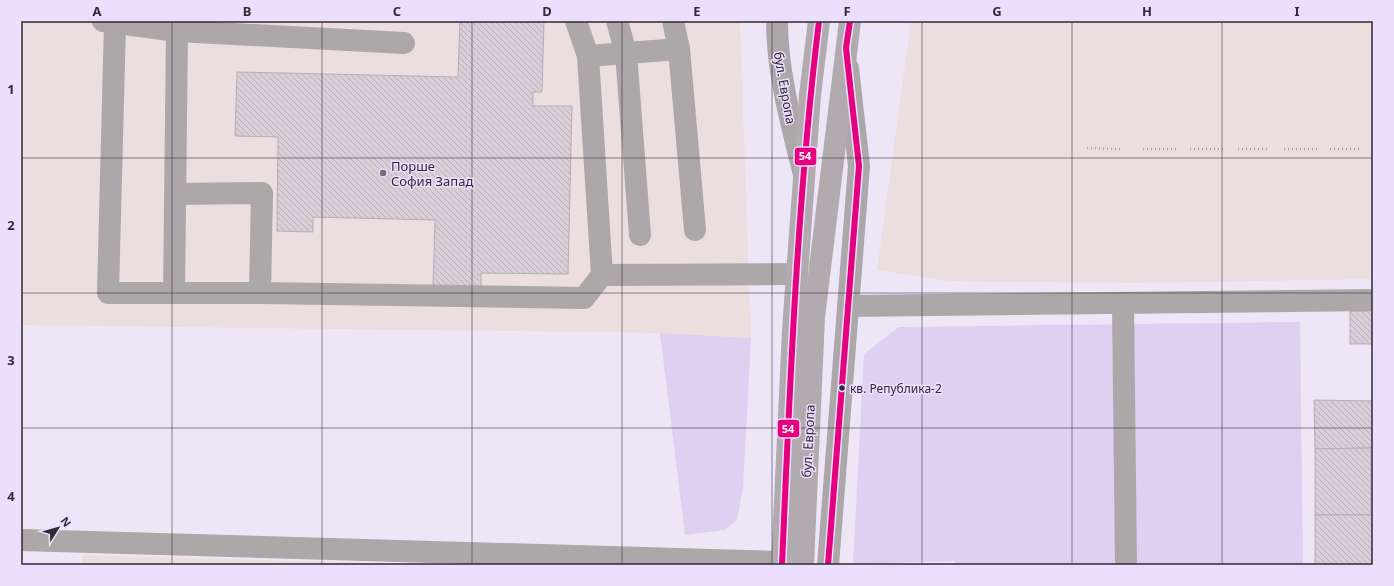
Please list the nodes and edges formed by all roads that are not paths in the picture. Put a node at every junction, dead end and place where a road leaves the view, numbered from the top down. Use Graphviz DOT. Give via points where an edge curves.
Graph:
graph roads {
  1 [pos="576,21"];
  2 [pos="617,21"];
  3 [pos="673,21"];
  4 [pos="777,21"];
  5 [pos="819,21"];
  6 [pos="850,21"];
  7 [pos="109,22"];
  8 [pos="177,31"];
  9 [pos="404,42"];
  10 [pos="846,48"];
  11 [pos="679,49"];
  12 [pos="626,53"];
  13 [pos="588,56"];
  14 [pos="804,177"];
  15 [pos="176,194"];
  16 [pos="695,230"];
  17 [pos="640,235"];
  18 [pos="797,274"];
  19 [pos="602,275"];
  20 [pos="174,293"];
  21 [pos="260,293"];
  22 [pos="1373,300"];
  23 [pos="1123,304"];
  24 [pos="848,306"];
  25 [pos="21,540"];
  26 [pos="789,564"];
  27 [pos="828,565"];
  28 [pos="1126,565"];
  1 -- 13 [label="street"];
  2 -- 12 [label="street"];
  3 -- 11 [label="street"];
  4 -- 14 [label="street, бул. Европа" via="782,80"];
  5 -- 14 [label="main road, бул. Европа"];
  6 -- 10 [label="main road, бул. Европа"];
  7 -- 8 [label="street"];
  7 -- 20 [label="street" via="108,293"];
  8 -- 9 [label="street"];
  8 -- 15 [label="street"];
  10 -- 24 [label="street" via="859,166"];
  10 -- 26 [label="main road, бул. Европа" via="814,317"];
  11 -- 12 [label="street"];
  11 -- 16 [label="street"];
  12 -- 13 [label="street"];
  12 -- 17 [label="street"];
  13 -- 19 [label="street"];
  14 -- 18 [label="main road, бул. Европа"];
  15 -- 20 [label="street"];
  15 -- 21 [label="street" via="262,193"];
  18 -- 19 [label="street"];
  18 -- 26 [label="main road, бул. Европа" via="793,330"];
  19 -- 21 [label="street" via="584,298"];
  20 -- 21 [label="street"];
  22 -- 23 [label="street"];
  23 -- 24 [label="street"];
  23 -- 28 [label="street"];
  24 -- 27 [label="street"];
  25 -- 26 [label="street"];
}
